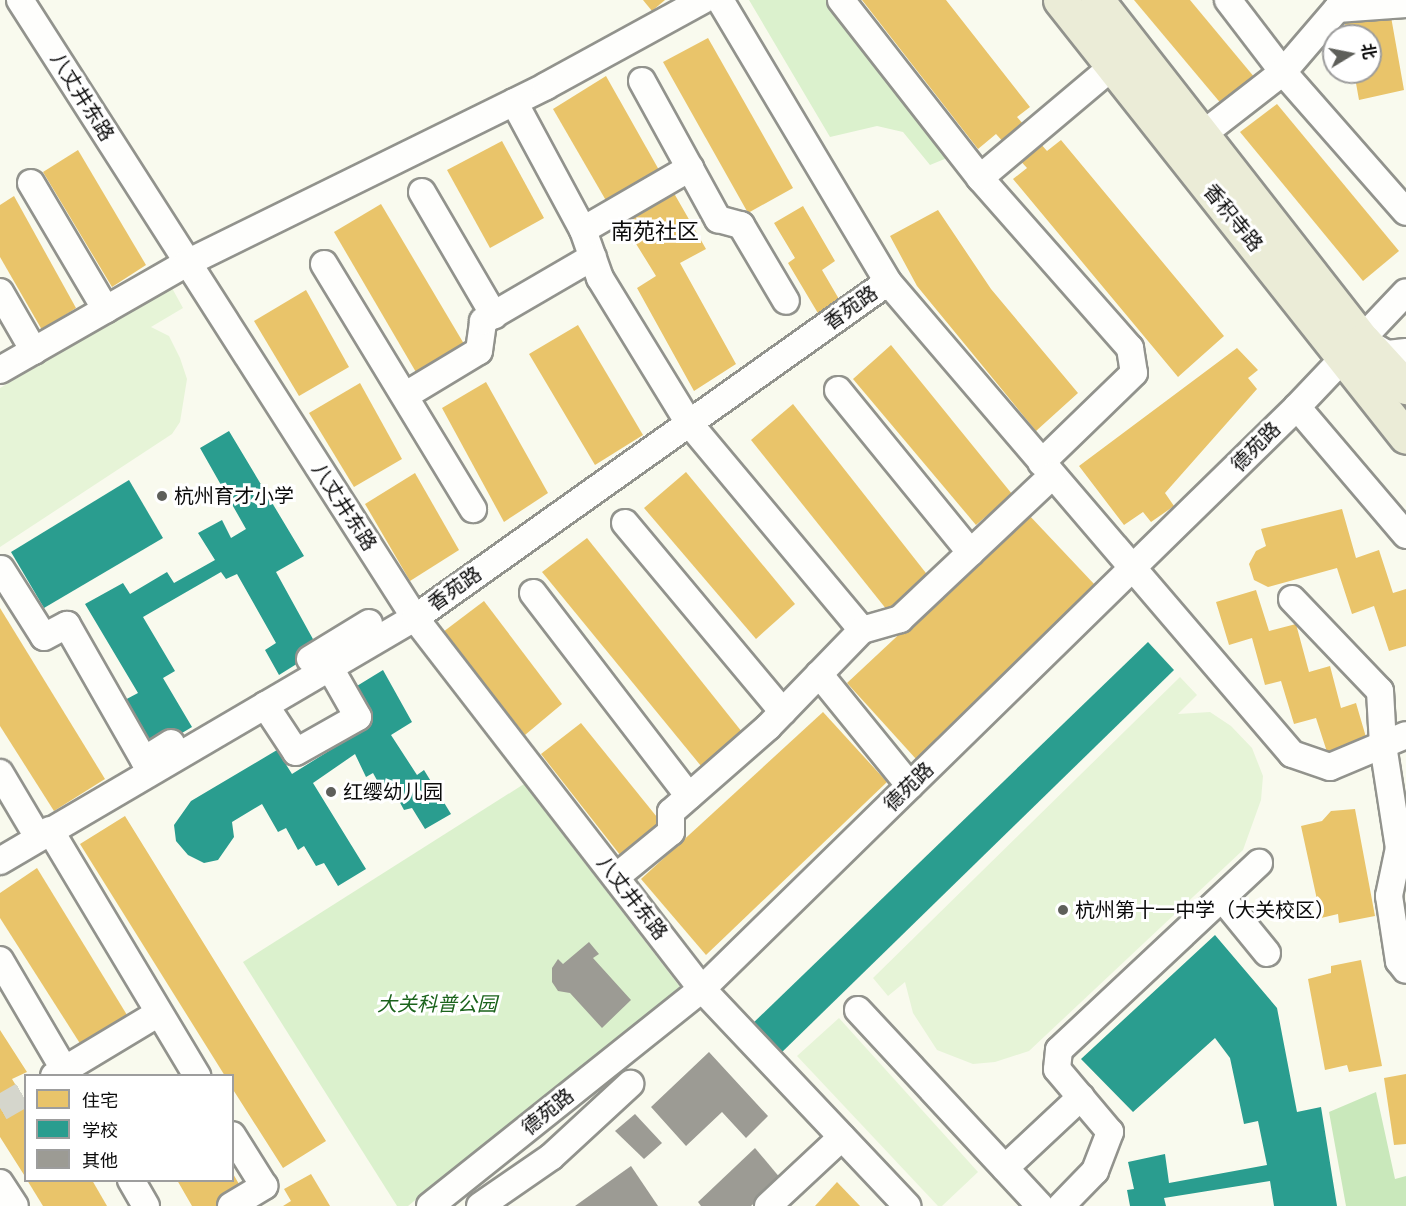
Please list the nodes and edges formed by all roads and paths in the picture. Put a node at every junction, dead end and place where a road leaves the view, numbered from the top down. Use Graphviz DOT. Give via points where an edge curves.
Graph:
graph roads {
  1 [pos="20,0"];
  2 [pos="703,0"];
  3 [pos="720,0"];
  4 [pos="841,0"];
  5 [pos="1060,0"];
  6 [pos="1097,0"];
  7 [pos="1227,0"];
  8 [pos="1406,4"];
  9 [pos="1112,67"];
  10 [pos="1283,72"];
  11 [pos="642,81"];
  12 [pos="514,102"];
  13 [pos="1203,134"];
  14 [pos="690,168"];
  15 [pos="980,178"];
  16 [pos="31,183"];
  17 [pos="422,192"];
  18 [pos="1406,212"];
  19 [pos="583,230"];
  20 [pos="593,257"];
  21 [pos="187,263"];
  22 [pos="324,264"];
  23 [pos="888,282"];
  24 [pos="0,292"];
  25 [pos="1406,292"];
  26 [pos="786,301"];
  27 [pos="106,310"];
  28 [pos="494,315"];
  29 [pos="1354,349"];
  30 [pos="34,351"];
  31 [pos="1406,352"];
  32 [pos="0,370"];
  33 [pos="1406,387"];
  34 [pos="838,390"];
  35 [pos="406,395"];
  36 [pos="1297,407"];
  37 [pos="689,423"];
  38 [pos="1406,437"];
  39 [pos="1047,470"];
  40 [pos="473,509"];
  41 [pos="625,523"];
  42 [pos="1406,535"];
  43 [pos="971,553"];
  44 [pos="1,569"];
  45 [pos="1132,570"];
  46 [pos="533,593"];
  47 [pos="1292,599"];
  48 [pos="415,618"];
  49 [pos="369,623"];
  50 [pos="862,630"];
  51 [pos="330,668"];
  52 [pos="819,674"];
  53 [pos="250,708"];
  54 [pos="783,712"];
  55 [pos="1406,735"];
  56 [pos="1383,745"];
  57 [pos="0,773"];
  58 [pos="910,786"];
  59 [pos="689,796"];
  60 [pos="44,834"];
  61 [pos="0,861"];
  62 [pos="1259,863"];
  63 [pos="616,877"];
  64 [pos="1222,898"];
  65 [pos="1267,953"];
  66 [pos="0,960"];
  67 [pos="1406,970"];
  68 [pos="702,989"];
  69 [pos="858,1010"];
  70 [pos="159,1013"];
  71 [pos="62,1073"];
  72 [pos="196,1074"];
  73 [pos="630,1084"];
  74 [pos="1081,1097"];
  75 [pos="234,1137"];
  76 [pos="842,1137"];
  77 [pos="1005,1168"];
  78 [pos="131,1182"];
  79 [pos="0,1183"];
  80 [pos="15,1206"];
  81 [pos="146,1206"];
  82 [pos="231,1206"];
  83 [pos="430,1206"];
  84 [pos="480,1206"];
  85 [pos="768,1206"];
  86 [pos="907,1206"];
  87 [pos="1040,1206"];
  88 [pos="1061,1206"];
  1 -- 21 [label="street, 八丈井东路"];
  2 -- 12 [label="street"];
  3 -- 23 [label="street"];
  4 -- 15 [label="street"];
  5 -- 9 [label="main road, 香积寺路"];
  6 -- 13 [label="main road, 香积寺路"];
  7 -- 10 [label="street"];
  8 -- 10 [label="street" via="1337,9"];
  9 -- 15 [label="street"];
  9 -- 29 [label="main road, 香积寺路"];
  10 -- 13 [label="street"];
  10 -- 18 [label="street"];
  11 -- 14 [label="street"];
  12 -- 19 [label="street"];
  12 -- 21 [label="street"];
  13 -- 29 [label="main road, 香积寺路"];
  14 -- 19 [label="street"];
  14 -- 26 [label="street" via="718,219 741,225"];
  15 -- 39 [label="street" via="1130,348 1134,373"];
  16 -- 27 [label="street"];
  17 -- 28 [label="street"];
  19 -- 20 [label="street"];
  20 -- 28 [label="street"];
  20 -- 37 [label="street" via="600,278"];
  21 -- 27 [label="street"];
  21 -- 48 [label="street, 八丈井东路"];
  22 -- 35 [label="street"];
  23 -- 37 [label="street, 香苑路"];
  23 -- 39 [label="street"];
  24 -- 30 [label="street"];
  25 -- 29 [label="street, 德苑路"];
  27 -- 30 [label="street"];
  28 -- 35 [label="street" via="483,321 479,351"];
  29 -- 31 [label="street" via="1387,354"];
  29 -- 33 [label="main road, 香积寺路"];
  29 -- 36 [label="street, 德苑路"];
  29 -- 38 [label="main road, 香积寺路"];
  30 -- 32 [label="street"];
  34 -- 43 [label="street"];
  35 -- 40 [label="street"];
  36 -- 42 [label="street"];
  36 -- 45 [label="street, 德苑路"];
  37 -- 48 [label="street, 香苑路"];
  37 -- 50 [label="street"];
  39 -- 43 [label="street"];
  39 -- 45 [label="street"];
  41 -- 54 [label="street"];
  43 -- 50 [label="street" via="900,619"];
  44 -- 53 [label="street" via="44,637 67,625 144,760"];
  45 -- 56 [label="street" via="1292,754 1330,767"];
  45 -- 58 [label="street, 德苑路"];
  46 -- 59 [label="street"];
  47 -- 56 [label="street" via="1380,692"];
  48 -- 51 [label="street, 香苑路"];
  48 -- 63 [label="street, 八丈井东路"];
  49 -- 53 [label="street"];
  50 -- 52 [label="street"];
  51 -- 53 [label="street, 香苑路"];
  51 -- 53 [label="street" via="358,717 296,752"];
  52 -- 54 [label="street"];
  52 -- 58 [label="street"];
  53 -- 60 [label="street, 香苑路"];
  54 -- 59 [label="street"];
  55 -- 56 [label="street"];
  56 -- 67 [label="street" via="1399,848 1389,896 1399,961"];
  57 -- 60 [label="street"];
  58 -- 68 [label="street, 德苑路"];
  59 -- 63 [label="street" via="671,812 671,832"];
  60 -- 61 [label="street, 香苑路"];
  60 -- 70 [label="street"];
  62 -- 64 [label="street"];
  63 -- 68 [label="street, 八丈井东路"];
  64 -- 65 [label="street"];
  64 -- 74 [label="street" via="1059,1050 1057,1069"];
  66 -- 71 [label="street"];
  68 -- 76 [label="street, 八丈井东路"];
  68 -- 83 [label="street, 德苑路"];
  69 -- 77 [label="street"];
  70 -- 71 [label="street"];
  70 -- 72 [label="street"];
  73 -- 84 [label="street" via="551,1157"];
  74 -- 77 [label="street"];
  74 -- 88 [label="street" via="1110,1131 1095,1171"];
  75 -- 82 [label="street" via="264,1186"];
  76 -- 85 [label="street"];
  76 -- 86 [label="street, 八丈井东路"];
  77 -- 87 [label="street"];
  78 -- 81 [label="street"];
  79 -- 80 [label="street"];
}
